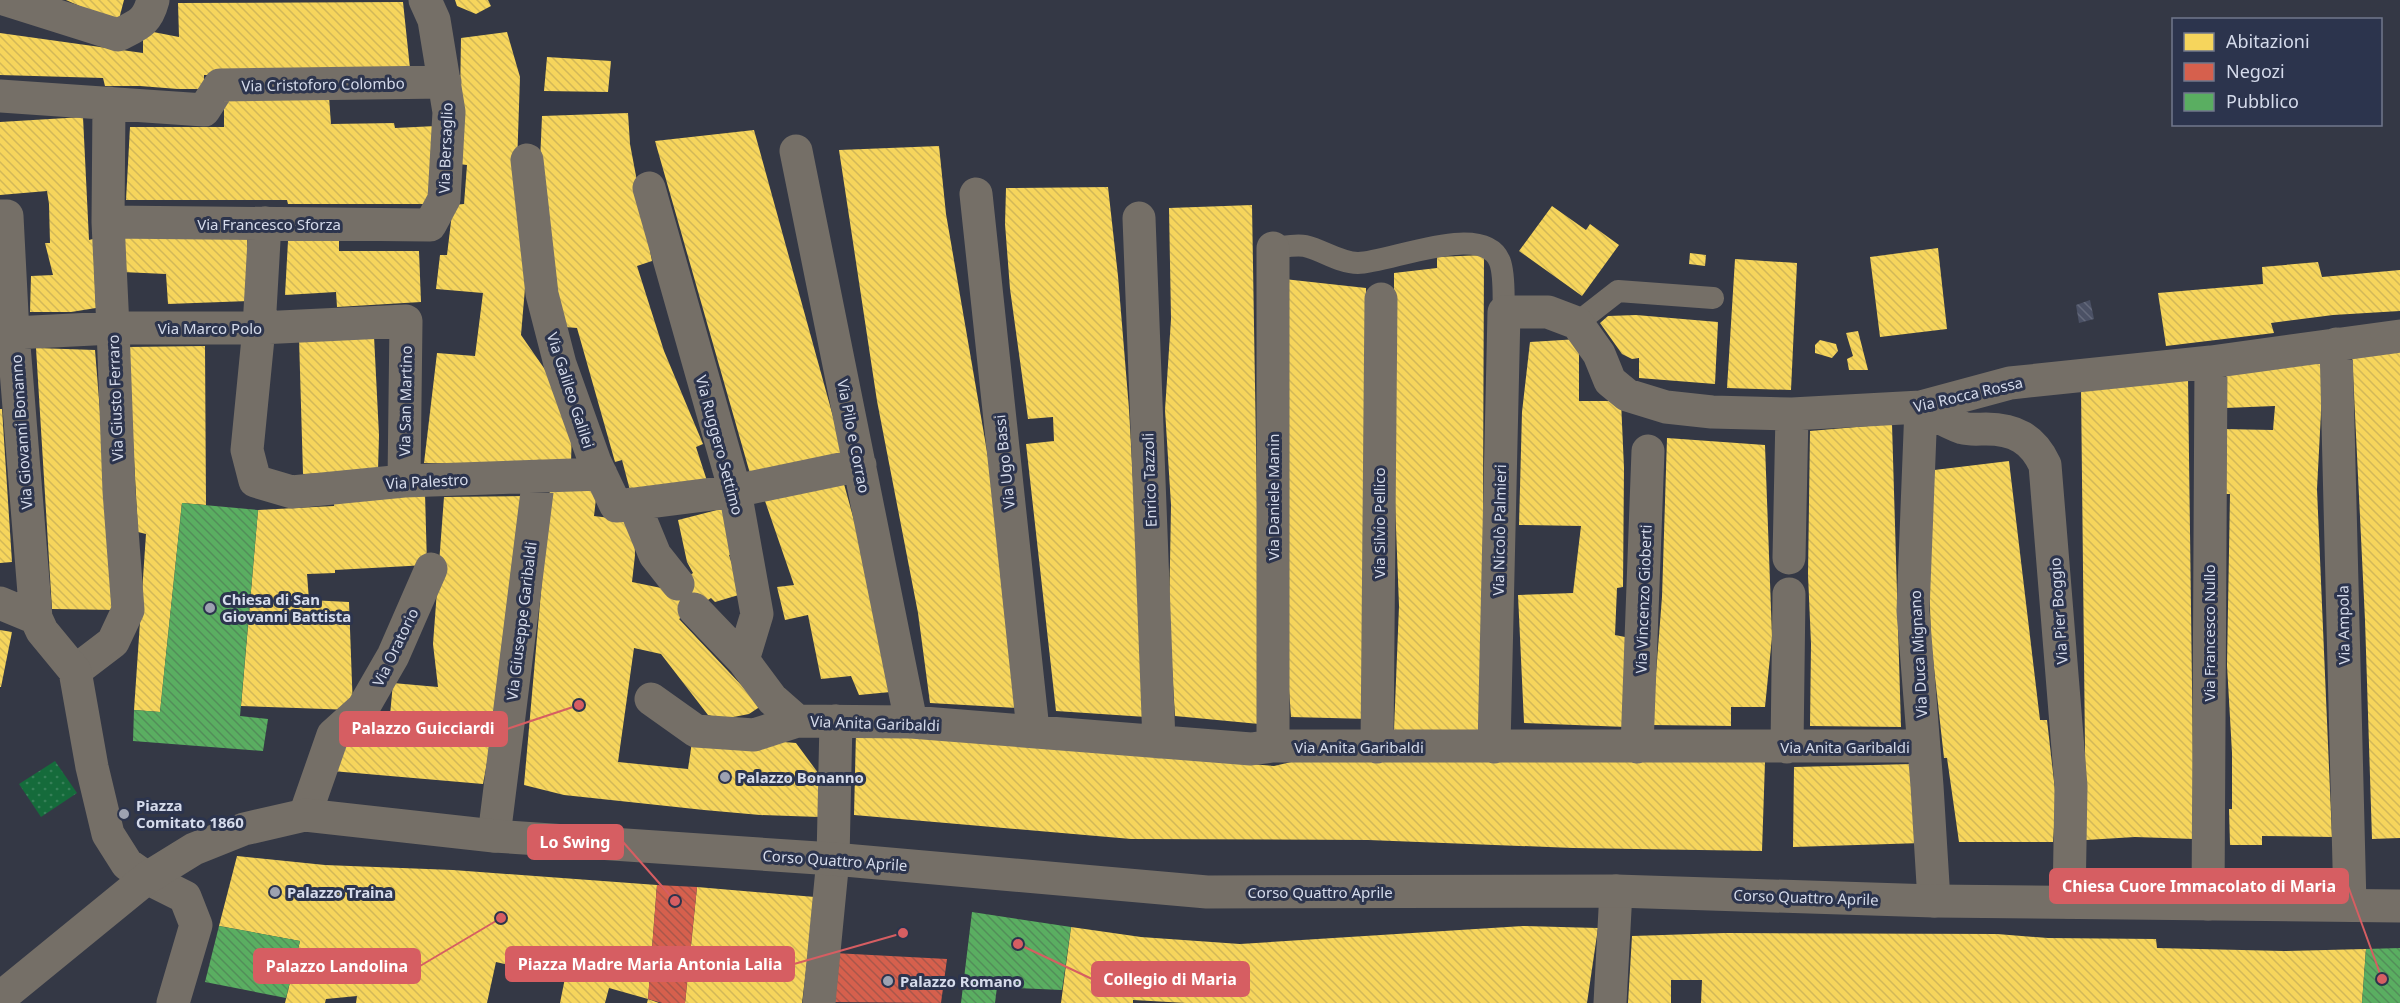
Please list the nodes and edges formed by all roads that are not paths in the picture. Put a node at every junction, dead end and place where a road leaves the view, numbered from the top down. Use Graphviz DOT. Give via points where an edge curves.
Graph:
graph roads {
  1 [pos="153,0"];
  2 [pos="425,0"];
  3 [pos="11,7"];
  4 [pos="445,82"];
  5 [pos="0,96"];
  6 [pos="109,103"];
  7 [pos="796,151"];
  8 [pos="527,160"];
  9 [pos="649,188"];
  10 [pos="976,194"];
  11 [pos="0,216"];
  12 [pos="1139,218"];
  13 [pos="108,222"];
  14 [pos="266,224"];
  15 [pos="430,225"];
  16 [pos="1273,248"];
  17 [pos="1713,298"];
  18 [pos="1381,299"];
  19 [pos="1504,312"];
  20 [pos="406,321"];
  21 [pos="1577,323"];
  22 [pos="113,328"];
  23 [pos="259,328"];
  24 [pos="14,333"];
  25 [pos="2400,336"];
  26 [pos="2336,344"];
  27 [pos="2211,362"];
  28 [pos="1921,407"];
  29 [pos="1792,414"];
  30 [pos="1648,451"];
  31 [pos="860,465"];
  32 [pos="601,474"];
  33 [pos="539,476"];
  34 [pos="404,481"];
  35 [pos="735,491"];
  36 [pos="634,504"];
  37 [pos="1789,558"];
  38 [pos="431,569"];
  39 [pos="1789,594"];
  40 [pos="0,603"];
  41 [pos="36,618"];
  42 [pos="743,660"];
  43 [pos="75,671"];
  44 [pos="651,699"];
  45 [pos="797,721"];
  46 [pos="836,721"];
  47 [pos="911,722"];
  48 [pos="1033,730"];
  49 [pos="1159,742"];
  50 [pos="1273,746"];
  51 [pos="1923,746"];
  52 [pos="1377,747"];
  53 [pos="1494,747"];
  54 [pos="1637,747"];
  55 [pos="1787,747"];
  56 [pos="305,815"];
  57 [pos="494,836"];
  58 [pos="833,859"];
  59 [pos="147,878"];
  60 [pos="1616,891"];
  61 [pos="1934,901"];
  62 [pos="2068,902"];
  63 [pos="2208,904"];
  64 [pos="2350,905"];
  65 [pos="2400,906"];
  66 [pos="0,998"];
  67 [pos="173,1003"];
  68 [pos="819,1003"];
  69 [pos="1610,1003"];
  1 -- 3 [label="street" via="141,24 118,35"];
  2 -- 4 [label="street, Via Bersaglio" via="434,20"];
  4 -- 6 [label="street, Via Cristoforo Colombo" via="220,85 204,111"];
  4 -- 15 [label="street, Via Bersaglio" via="449,112 444,199"];
  5 -- 6 [label="street, Via Cristoforo Colombo"];
  6 -- 13 [label="street, Via Giusto Ferraro"];
  7 -- 31 [label="street, Via Pilo e Corrao"];
  8 -- 32 [label="street, Via Galileo Galilei" via="542,294 560,364"];
  9 -- 35 [label="street, Via Ruggero Settimo"];
  10 -- 48 [label="street, Via Ugo Bassi"];
  11 -- 24 [label="street, Via Giovanni Bonanno" via="7,216"];
  12 -- 49 [label="street, Enrico Tazzoli"];
  13 -- 14 [label="street, Via Francesco Sforza"];
  13 -- 22 [label="street, Via Giusto Ferraro"];
  14 -- 15 [label="street, Via Francesco Sforza"];
  14 -- 23 [label="street"];
  16 -- 19 [label="lane" via="1304,246 1356,263 1438,245 1476,244 1496,255 1501,264"];
  16 -- 50 [label="street, Via Daniele Manin"];
  17 -- 21 [label="lane" via="1618,291"];
  18 -- 52 [label="street, Via Silvio Pellico"];
  19 -- 21 [label="street" via="1548,312"];
  19 -- 53 [label="street, Via Nicolò Palmieri"];
  20 -- 23 [label="street, Via Marco Polo"];
  20 -- 34 [label="street, Via San Martino"];
  21 -- 29 [label="street, Via Rocca Rossa" via="1599,354 1610,381 1627,395 1666,407"];
  22 -- 23 [label="street, Via Marco Polo"];
  22 -- 24 [label="street, Via Marco Polo"];
  22 -- 43 [label="street, Via Giusto Ferraro" via="128,610 113,642"];
  23 -- 34 [label="street, Via Palestro" via="248,450 255,481 292,492"];
  24 -- 41 [label="street, Via Giovanni Bonanno"];
  25 -- 26 [label="street, Via Rocca Rossa"];
  26 -- 27 [label="street, Via Rocca Rossa"];
  26 -- 64 [label="street, Via Ampola"];
  27 -- 28 [label="street, Via Rocca Rossa" via="2010,382"];
  27 -- 63 [label="street, Via Francesco Nullo"];
  28 -- 29 [label="street, Via Rocca Rossa"];
  28 -- 51 [label="street, Via Duca Mignano" via="1913,611"];
  28 -- 62 [label="street, Via Pier Boggio" via="1965,428 2005,429 2018,434 2030,442 2045,465 2071,786"];
  29 -- 37 [label="street"];
  30 -- 54 [label="street, Via Vincenzo Gioberti"];
  31 -- 35 [label="street"];
  31 -- 47 [label="street, Via Pilo e Corrao"];
  32 -- 33 [label="street, Via Palestro"];
  32 -- 36 [label="street, Via Galileo Galilei" via="616,506"];
  33 -- 34 [label="street, Via Palestro"];
  33 -- 57 [label="street, Via Giuseppe Garibaldi"];
  35 -- 36 [label="street"];
  35 -- 42 [label="street, Via Ruggero Settimo" via="758,614"];
  36 -- 42 [label="street" via="655,555 686,597"];
  38 -- 56 [label="street, Via Oratorio" via="393,656 363,708 333,735"];
  39 -- 55 [label="street"];
  40 -- 41 [label="street"];
  41 -- 43 [label="street"];
  42 -- 45 [label="street" via="772,699"];
  43 -- 59 [label="street" via="108,834 127,864"];
  44 -- 45 [label="street, Via Anita Garibaldi" via="696,731 754,735"];
  45 -- 46 [label="street, Via Anita Garibaldi"];
  46 -- 47 [label="street, Via Anita Garibaldi"];
  46 -- 58 [label="street"];
  47 -- 48 [label="street, Via Anita Garibaldi"];
  48 -- 49 [label="street, Via Anita Garibaldi"];
  49 -- 50 [label="street, Via Anita Garibaldi" via="1251,749"];
  50 -- 52 [label="street, Via Anita Garibaldi"];
  51 -- 55 [label="street, Via Anita Garibaldi"];
  51 -- 61 [label="street, Via Duca Mignano"];
  52 -- 53 [label="street, Via Anita Garibaldi"];
  53 -- 54 [label="street, Via Anita Garibaldi"];
  54 -- 55 [label="street, Via Anita Garibaldi"];
  56 -- 57 [label="street, Corso Quattro Aprile"];
  56 -- 59 [label="street, Corso Quattro Aprile" via="244,829 194,849"];
  57 -- 58 [label="street, Corso Quattro Aprile"];
  58 -- 60 [label="street, Corso Quattro Aprile" via="1207,892"];
  58 -- 68 [label="street"];
  59 -- 66 [label="street"];
  59 -- 67 [label="street" via="185,897 196,925"];
  60 -- 61 [label="street, Corso Quattro Aprile"];
  60 -- 69 [label="street"];
  61 -- 62 [label="street, Corso Quattro Aprile"];
  62 -- 63 [label="street, Corso Quattro Aprile"];
  63 -- 64 [label="street, Corso Quattro Aprile"];
  64 -- 65 [label="street, Corso Quattro Aprile"];
}
